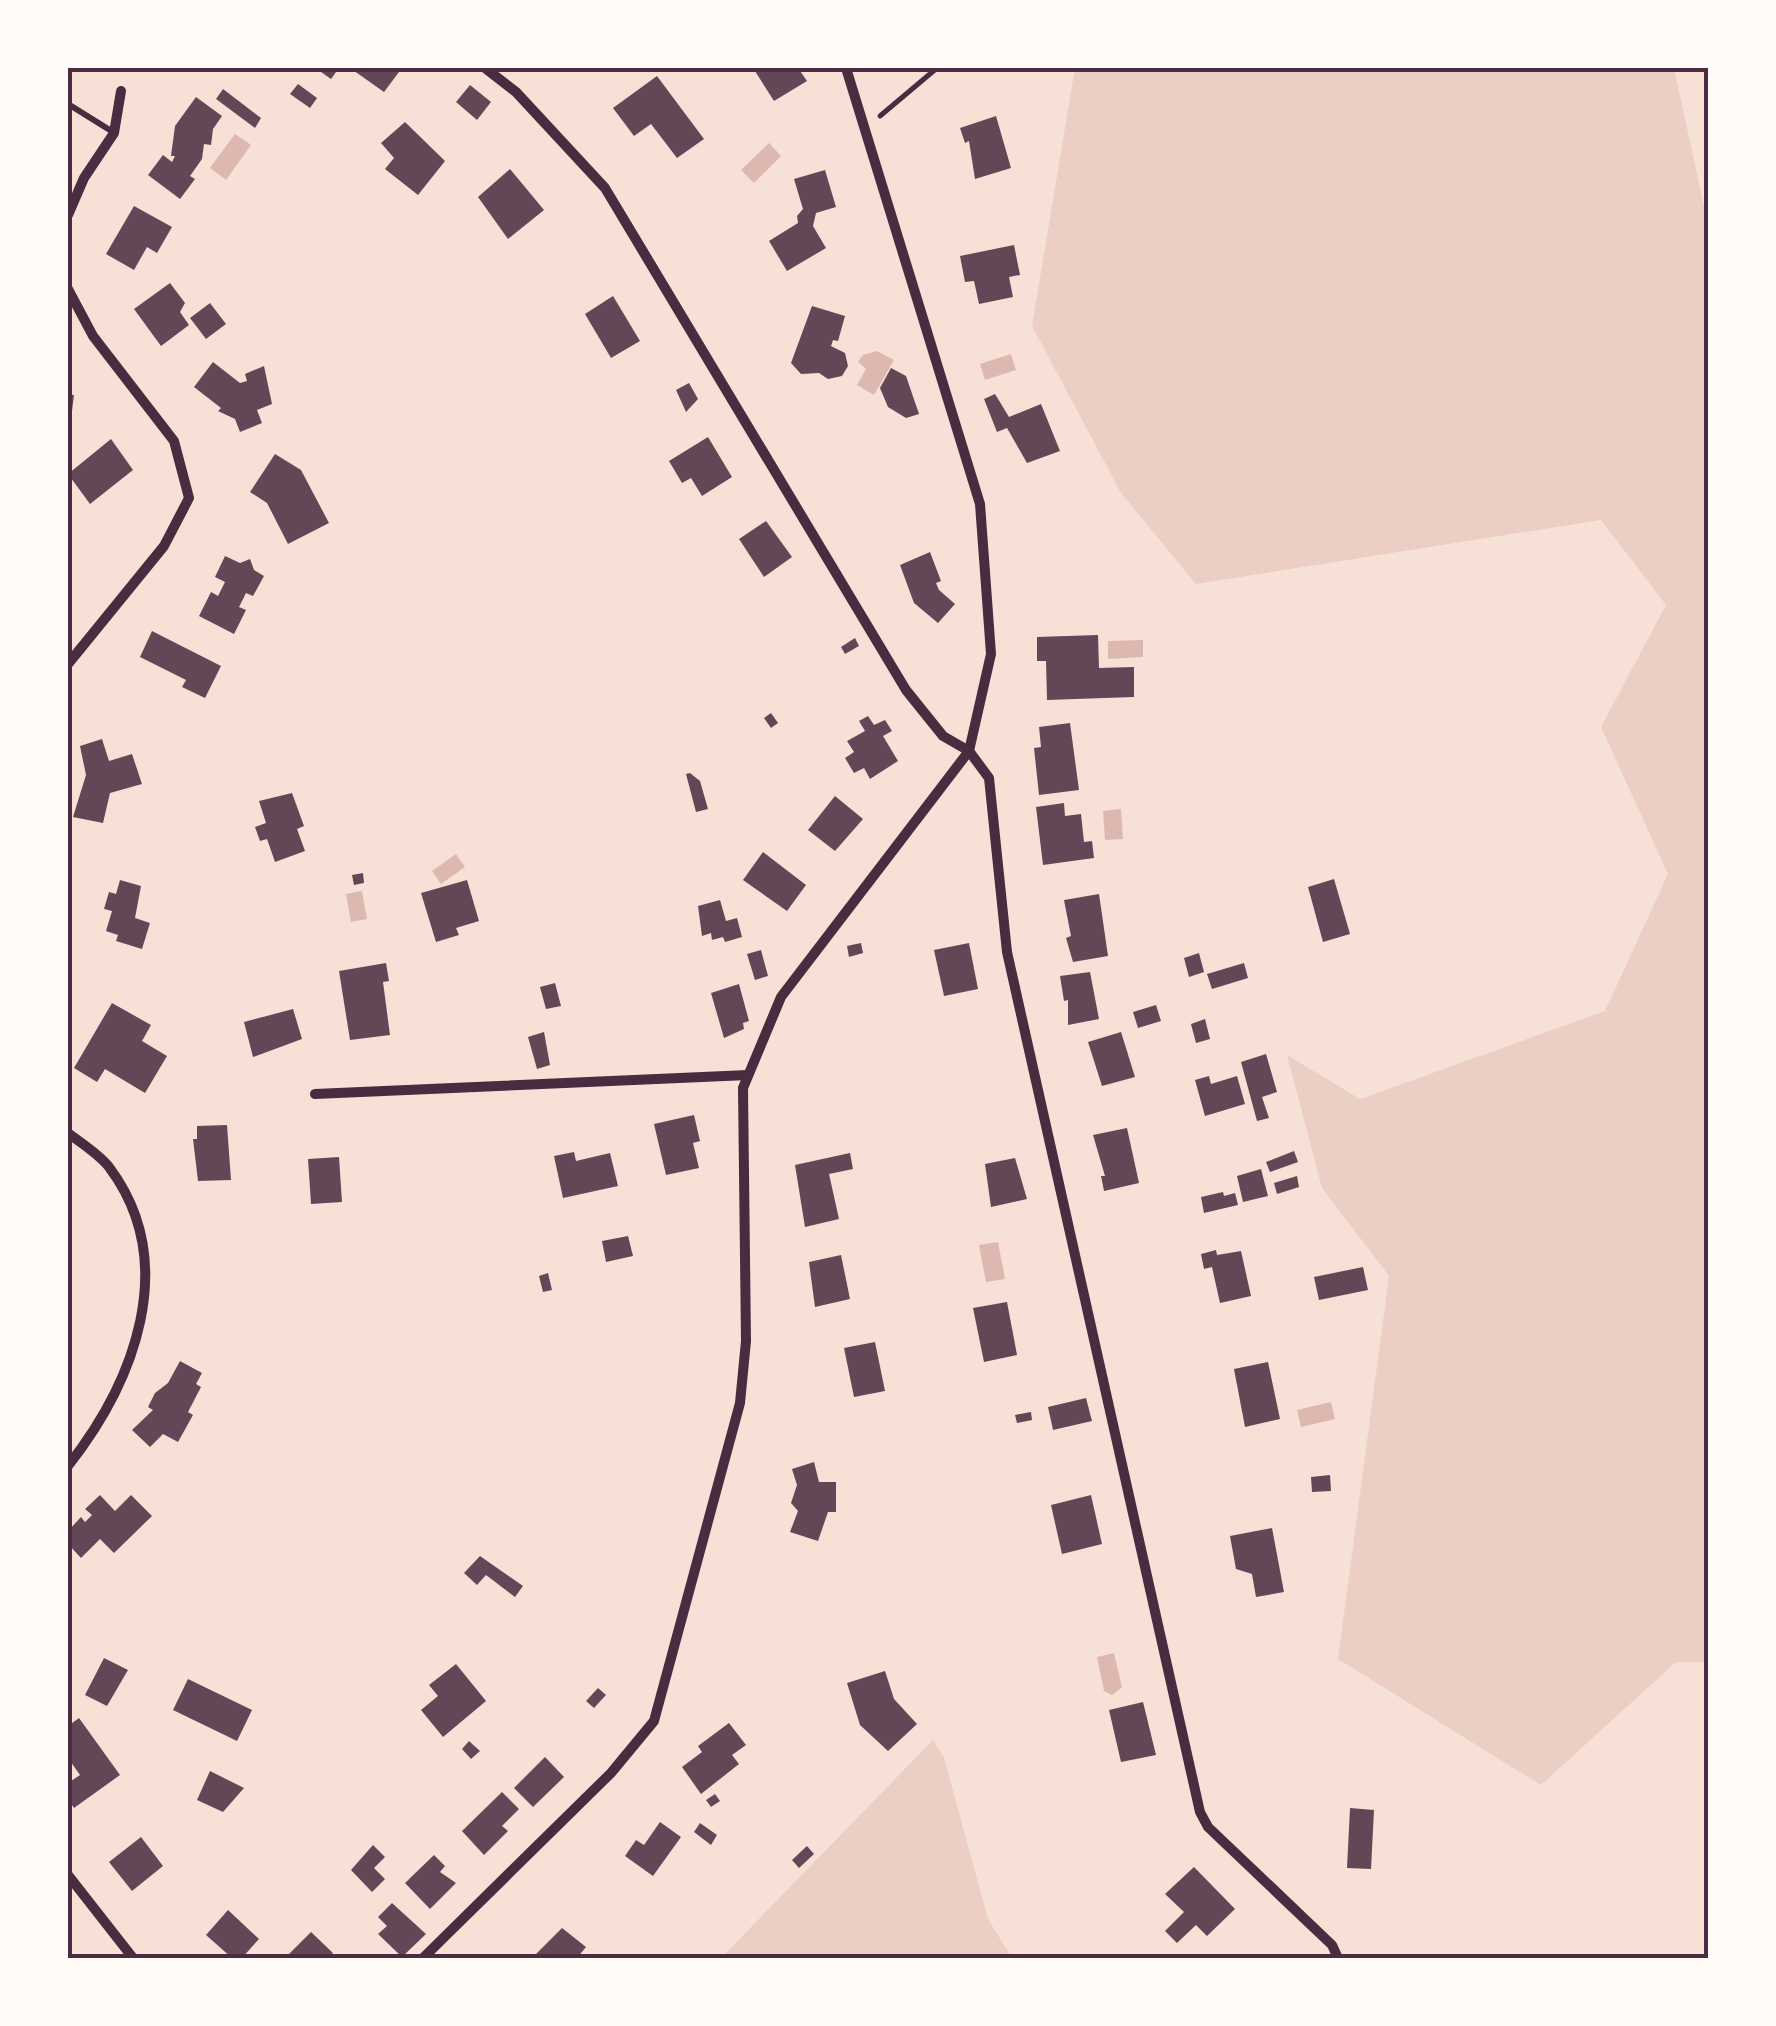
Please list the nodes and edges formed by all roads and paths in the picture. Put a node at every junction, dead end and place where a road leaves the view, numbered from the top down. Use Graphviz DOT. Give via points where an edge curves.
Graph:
graph roads {
  1 [pos="485,68"];
  2 [pos="846,68"];
  3 [pos="937,68"];
  4 [pos="122,91"];
  5 [pos="68,104"];
  6 [pos="862,120"];
  7 [pos="114,133"];
  8 [pos="68,215"];
  9 [pos="68,289"];
  10 [pos="68,664"];
  11 [pos="969,752"];
  12 [pos="748,1074"];
  13 [pos="316,1094"];
  14 [pos="68,1132"];
  15 [pos="68,1466"];
  16 [pos="68,1874"];
  17 [pos="133,1958"];
  18 [pos="423,1958"];
  19 [pos="1338,1958"];
  1 -- 11 [label="street" via="516,92 604,188 906,690 943,736"];
  2 -- 6 [label="street"];
  3 -- 6 [label="path" via="886,114"];
  4 -- 7 [label="street"];
  5 -- 7 [label="lane"];
  6 -- 11 [label="street" via="980,504 991,654"];
  7 -- 8 [label="street"];
  9 -- 10 [label="street" via="93,336 174,441 189,498 164,546"];
  11 -- 12 [label="street" via="782,997"];
  11 -- 19 [label="street" via="989,778 1008,952 1200,1812 1208,1828"];
  12 -- 13 [label="street"];
  12 -- 18 [label="street" via="742,1088 746,1341 740,1404 654,1721 611,1773"];
  14 -- 15 [label="street" via="108,1165 136,1214 145,1262 144,1316 124,1376"];
  16 -- 17 [label="street"];
}
